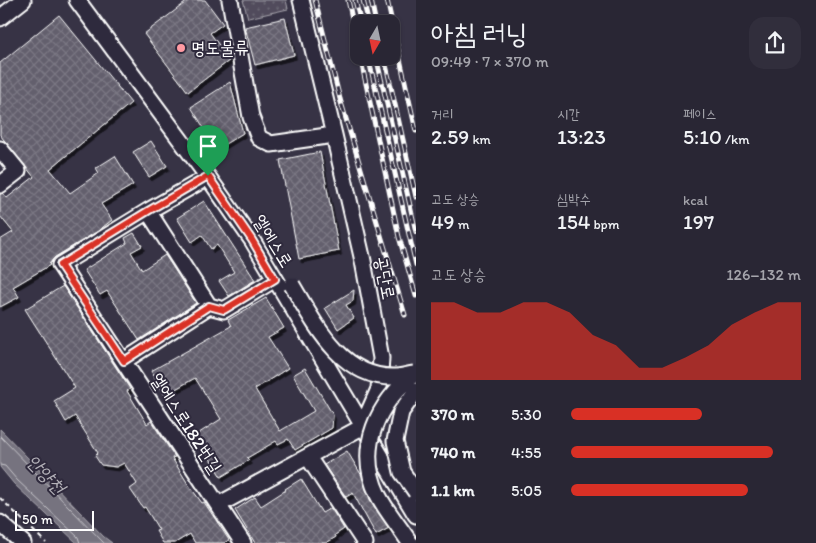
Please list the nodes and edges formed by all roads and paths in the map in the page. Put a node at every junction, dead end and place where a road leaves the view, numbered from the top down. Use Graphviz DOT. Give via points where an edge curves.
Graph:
graph roads {
  1 [pos="23,0"];
  2 [pos="77,0"];
  3 [pos="230,0"];
  4 [pos="300,0"];
  5 [pos="0,18"];
  6 [pos="334,135"];
  7 [pos="0,149"];
  8 [pos="208,176"];
  9 [pos="0,185"];
  10 [pos="148,211"];
  11 [pos="252,240"];
  12 [pos="275,279"];
  13 [pos="209,306"];
  14 [pos="124,361"];
  15 [pos="415,374"];
  16 [pos="416,391"];
  17 [pos="362,427"];
  18 [pos="308,457"];
  19 [pos="416,492"];
  20 [pos="0,499"];
  21 [pos="218,505"];
  22 [pos="416,515"];
  23 [pos="0,523"];
  24 [pos="23,543"];
  25 [pos="46,543"];
  26 [pos="243,543"];
  27 [pos="365,543"];
  28 [pos="410,543"];
  1 -- 5 [label="street"];
  2 -- 8 [label="street, 엘에스로"];
  3 -- 6 [label="street" via="250,118 259,138 271,144"];
  4 -- 6 [label="street, 공단로"];
  6 -- 17 [label="street, 공단로" via="381,358 379,389"];
  7 -- 9 [label="street" via="18,171"];
  8 -- 10 [label="street, 엘에스로182번길"];
  8 -- 11 [label="street, 엘에스로"];
  10 -- 13 [label="street"];
  10 -- 14 [label="street, 엘에스로182번길" via="60,265"];
  11 -- 12 [label="street, 엘에스로"];
  11 -- 15 [label="street, bridge" via="292,285 331,346 350,364 380,376"];
  12 -- 13 [label="street" via="224,310"];
  12 -- 17 [label="street, 엘에스로"];
  13 -- 14 [label="street"];
  14 -- 21 [label="street, 엘에스로182번길"];
  15 -- 28 [label="street, bridge" via="384,404 372,430 368,464 378,494"];
  16 -- 19 [label="street, bridge" via="400,412 395,441 402,472"];
  17 -- 18 [label="street"];
  17 -- 22 [label="street, 엘에스로"];
  18 -- 21 [label="street"];
  18 -- 27 [label="street"];
  20 -- 25 [label="path"];
  21 -- 26 [label="street, 엘에스로182번길"];
  23 -- 24 [label="street"];
}
